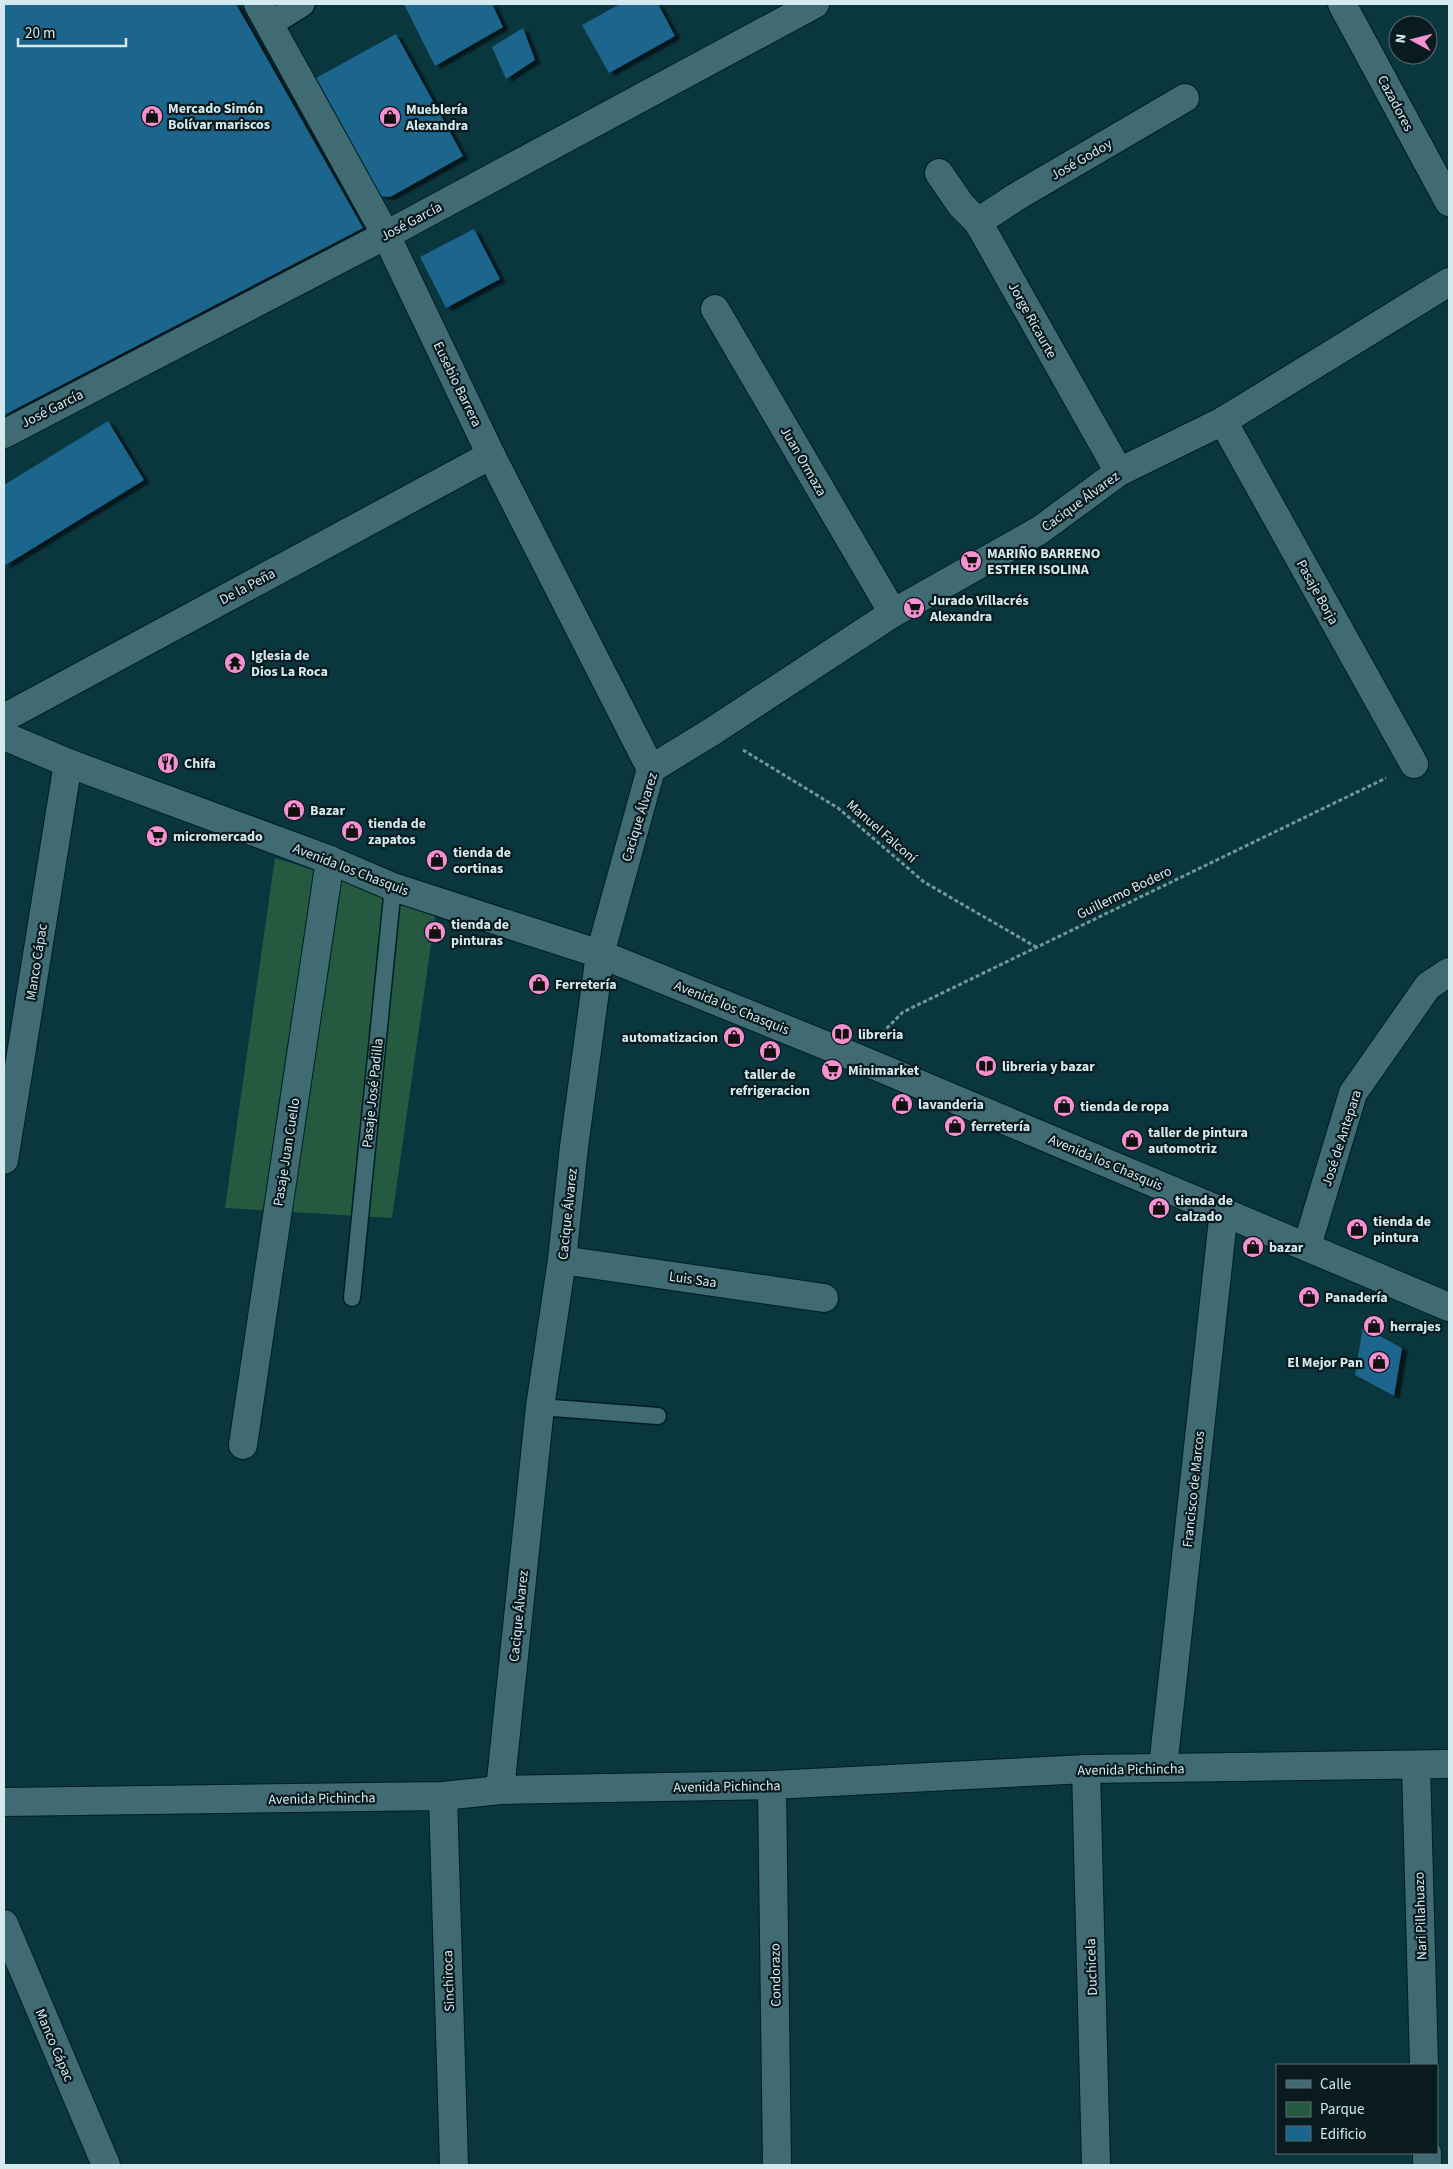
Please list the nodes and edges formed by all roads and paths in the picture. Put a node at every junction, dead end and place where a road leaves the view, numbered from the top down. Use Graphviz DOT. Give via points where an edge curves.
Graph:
graph roads {
  1 [pos="302,4"];
  2 [pos="815,4"];
  3 [pos="1342,4"];
  4 [pos="264,14"];
  5 [pos="1185,98"];
  6 [pos="939,173"];
  7 [pos="1449,202"];
  8 [pos="978,222"];
  9 [pos="386,235"];
  10 [pos="1449,282"];
  11 [pos="715,310"];
  12 [pos="1223,421"];
  13 [pos="4,434"];
  14 [pos="491,455"];
  15 [pos="1119,472"];
  16 [pos="893,613"];
  17 [pos="4,718"];
  18 [pos="713,731"];
  19 [pos="4,736"];
  20 [pos="68,763"];
  21 [pos="1414,764"];
  22 [pos="650,769"];
  23 [pos="330,860"];
  24 [pos="393,887"];
  25 [pos="1036,946"];
  26 [pos="600,954"];
  27 [pos="1449,972"];
  28 [pos="857,1058"];
  29 [pos="4,1160"];
  30 [pos="1224,1210"];
  31 [pos="1306,1246"];
  32 [pos="562,1260"];
  33 [pos="352,1298"];
  34 [pos="824,1298"];
  35 [pos="1449,1307"];
  36 [pos="540,1408"];
  37 [pos="658,1416"];
  38 [pos="243,1444"];
  39 [pos="1449,1764"];
  40 [pos="1416,1766"];
  41 [pos="1163,1768"];
  42 [pos="1086,1769"];
  43 [pos="772,1785"];
  44 [pos="500,1790"];
  45 [pos="443,1796"];
  46 [pos="4,1802"];
  47 [pos="4,1924"];
  48 [pos="1424,2064"];
  49 [pos="106,2165"];
  50 [pos="454,2165"];
  51 [pos="777,2165"];
  52 [pos="1096,2165"];
  1 -- 4 [label="street"];
  2 -- 9 [label="street, José García"];
  3 -- 7 [label="street, Cazadores"];
  4 -- 9 [label="street, Eusebio Barrera"];
  5 -- 8 [label="street, José Godoy"];
  6 -- 8 [label="street, Jorge Ricaurte" via="961,206"];
  8 -- 15 [label="street, Jorge Ricaurte"];
  9 -- 13 [label="street, José García"];
  9 -- 14 [label="street, Eusebio Barrera"];
  10 -- 12 [label="street, Cacique Álvarez"];
  11 -- 16 [label="street, Juan Ormaza"];
  12 -- 15 [label="street, Cacique Álvarez"];
  12 -- 21 [label="street, Pasaje Borja"];
  14 -- 17 [label="street, De la Peña"];
  14 -- 22 [label="street, Eusebio Barrera"];
  15 -- 16 [label="street, Cacique Álvarez" via="1040,530"];
  16 -- 18 [label="street, Cacique Álvarez"];
  18 -- 22 [label="street, Cacique Álvarez"];
  18 -- 25 [label="path, Manuel Falconí" via="838,808 924,882"];
  19 -- 20 [label="street, Avenida los Chasquis"];
  20 -- 23 [label="street, Avenida los Chasquis"];
  20 -- 29 [label="street, Manco Cápac"];
  21 -- 25 [label="path, Guillermo Bodero"];
  22 -- 26 [label="street, Cacique Álvarez"];
  23 -- 24 [label="street, Avenida los Chasquis"];
  23 -- 38 [label="street, Pasaje Juan Cuello"];
  24 -- 26 [label="street, Avenida los Chasquis"];
  24 -- 33 [label="lane, Pasaje José Padilla"];
  25 -- 28 [label="path, Guillermo Bodero" via="903,1012"];
  26 -- 28 [label="street, Avenida los Chasquis"];
  26 -- 32 [label="street, Cacique Álvarez"];
  27 -- 31 [label="street, José de Antepara" via="1428,986 1353,1093"];
  28 -- 30 [label="street, Avenida los Chasquis"];
  30 -- 31 [label="street, Avenida los Chasquis"];
  30 -- 41 [label="street, Francisco de Marcos"];
  31 -- 35 [label="street, Avenida los Chasquis"];
  32 -- 34 [label="street, Luis Saa"];
  32 -- 36 [label="street, Cacique Álvarez"];
  36 -- 37 [label="lane"];
  36 -- 44 [label="street, Cacique Álvarez"];
  39 -- 40 [label="street, Avenida Pichincha"];
  40 -- 41 [label="street, Avenida Pichincha"];
  40 -- 48 [label="street, Nari Pillahuazo"];
  41 -- 42 [label="street, Avenida Pichincha"];
  42 -- 43 [label="street, Avenida Pichincha"];
  42 -- 52 [label="street, Duchicela"];
  43 -- 44 [label="street, Avenida Pichincha"];
  43 -- 51 [label="street, Condorazo"];
  44 -- 45 [label="street, Avenida Pichincha"];
  45 -- 46 [label="street, Avenida Pichincha"];
  45 -- 50 [label="street, Sinchiroca"];
  47 -- 49 [label="street, Manco Cápac"];
}
